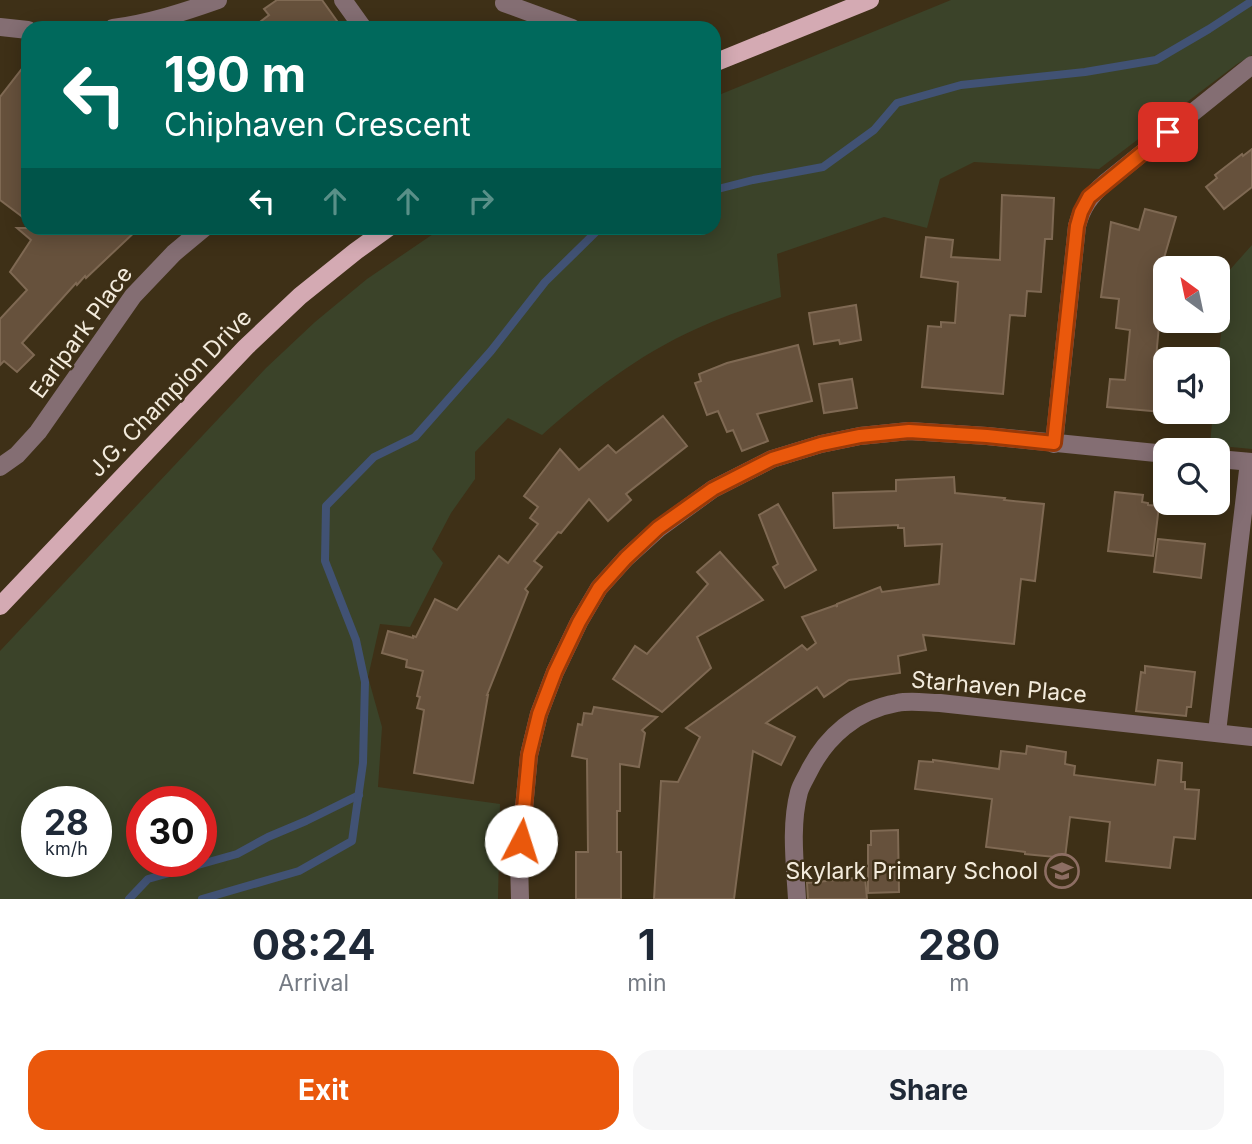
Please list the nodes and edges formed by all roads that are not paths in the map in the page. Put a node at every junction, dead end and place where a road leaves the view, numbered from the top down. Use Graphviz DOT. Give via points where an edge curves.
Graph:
graph roads {
  1 [pos="218,0"];
  2 [pos="343,0"];
  3 [pos="870,0"];
  4 [pos="504,3"];
  5 [pos="152,21"];
  6 [pos="358,21"];
  7 [pos="553,21"];
  8 [pos="0,27"];
  9 [pos="21,29"];
  10 [pos="721,60"];
  11 [pos="1252,65"];
  12 [pos="196,235"];
  13 [pos="378,235"];
  14 [pos="1054,443"];
  15 [pos="1153,453"];
  16 [pos="1230,460"];
  17 [pos="1250,462"];
  18 [pos="0,467"];
  19 [pos="0,606"];
  20 [pos="1217,732"];
  21 [pos="1252,737"];
  22 [pos="520,899"];
  23 [pos="797,899"];
  1 -- 5 [label="street"];
  2 -- 6 [label="street"];
  3 -- 10 [label="main road"];
  4 -- 7 [label="street"];
  8 -- 9 [label="street"];
  11 -- 14 [label="street" via="1105,183 1081,212"];
  12 -- 18 [label="street, Earlpark Place" via="133,296 38,432"];
  13 -- 19 [label="main road, J.G. Champion Drive" via="300,296 246,347"];
  14 -- 15 [label="street"];
  14 -- 22 [label="street" via="909,431 821,444 772,459 713,489 658,528 599,588 555,672 539,714 529,755"];
  16 -- 17 [label="street"];
  17 -- 20 [label="street"];
  20 -- 21 [label="street, Starhaven Place"];
  20 -- 23 [label="street, Starhaven Place" via="940,704 900,702 872,710 828,741 800,791 794,824"];
}
